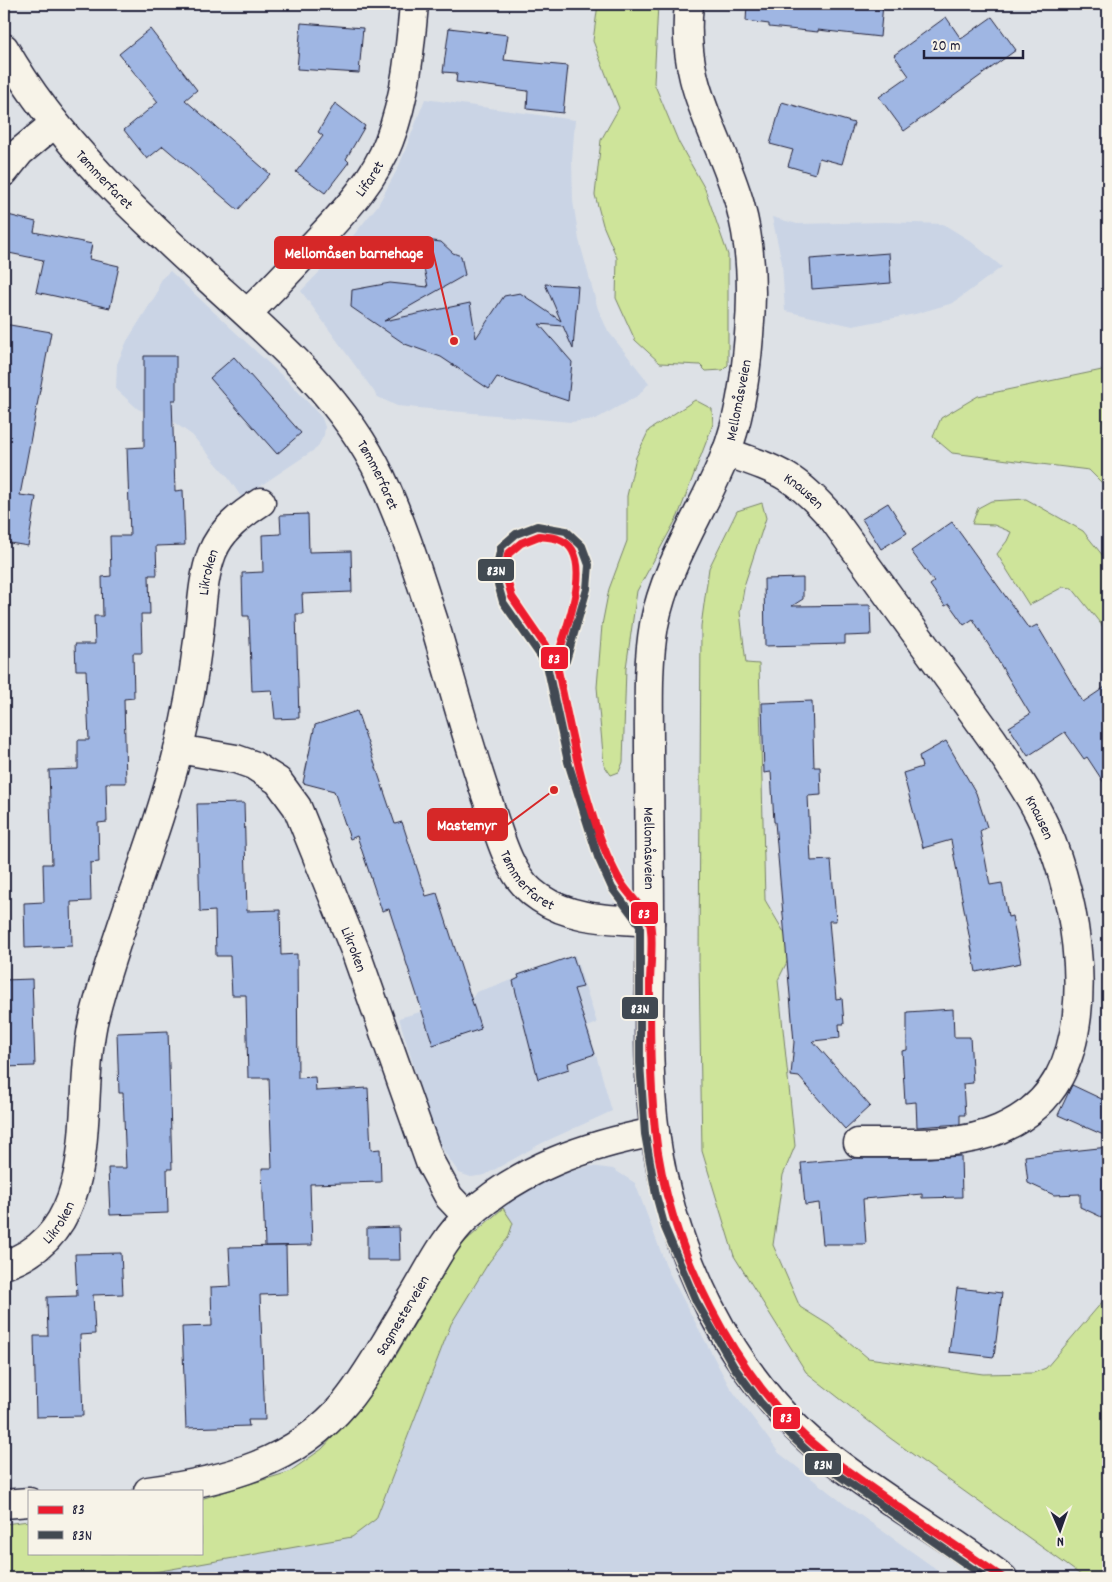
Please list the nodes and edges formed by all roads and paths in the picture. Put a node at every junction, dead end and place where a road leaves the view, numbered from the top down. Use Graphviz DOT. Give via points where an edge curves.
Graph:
graph roads {
  1 [pos="414,4"];
  2 [pos="689,4"];
  3 [pos="4,48"];
  4 [pos="55,123"];
  5 [pos="4,172"];
  6 [pos="248,313"];
  7 [pos="726,452"];
  8 [pos="261,502"];
  9 [pos="178,749"];
  10 [pos="650,922"];
  11 [pos="655,1132"];
  12 [pos="858,1142"];
  13 [pos="467,1216"];
  14 [pos="4,1265"];
  15 [pos="156,1490"];
  16 [pos="28,1502"];
  17 [pos="4,1504"];
  18 [pos="1003,1578"];
  1 -- 6 [label="street, Lifaret" via="400,105 381,160 343,212"];
  2 -- 7 [label="street, Mellomåsveien" via="687,32 694,81 739,201 751,255 747,354 736,419"];
  3 -- 4 [label="street, Tømmerfaret"];
  4 -- 5 [label="street" via="20,152"];
  4 -- 6 [label="street, Tømmerfaret" via="117,192"];
  6 -- 10 [label="street, Tømmerfaret" via="318,384 379,473 403,529 480,779 513,869 538,897 558,908 578,915"];
  7 -- 10 [label="street, Mellomåsveien" via="676,558 654,625 649,726"];
  7 -- 12 [label="street, Knausen" via="765,465 793,479 833,519 1018,778 1053,847 1073,916 1078,991 1073,1041 1059,1077 1037,1106 999,1129 972,1138"];
  8 -- 9 [label="street, Likroken" via="228,528 212,554"];
  9 -- 13 [label="street, Likroken" via="253,765 278,781 297,807 356,953 430,1162 450,1197"];
  9 -- 14 [label="street, Likroken" via="157,825 94,1015 87,1060 79,1168 72,1198 59,1225 43,1244"];
  10 -- 11 [label="street, Mellomåsveien" via="650,1063"];
  11 -- 13 [label="street, Sagmesterveien" via="601,1143 546,1165 512,1183"];
  11 -- 18 [label="street, Mellomåsveien" via="666,1193 688,1262 724,1333 768,1396 824,1453"];
  13 -- 15 [label="street, Sagmesterveien" via="442,1246 347,1401 308,1440 237,1473"];
  16 -- 17 [label="street"];
}
